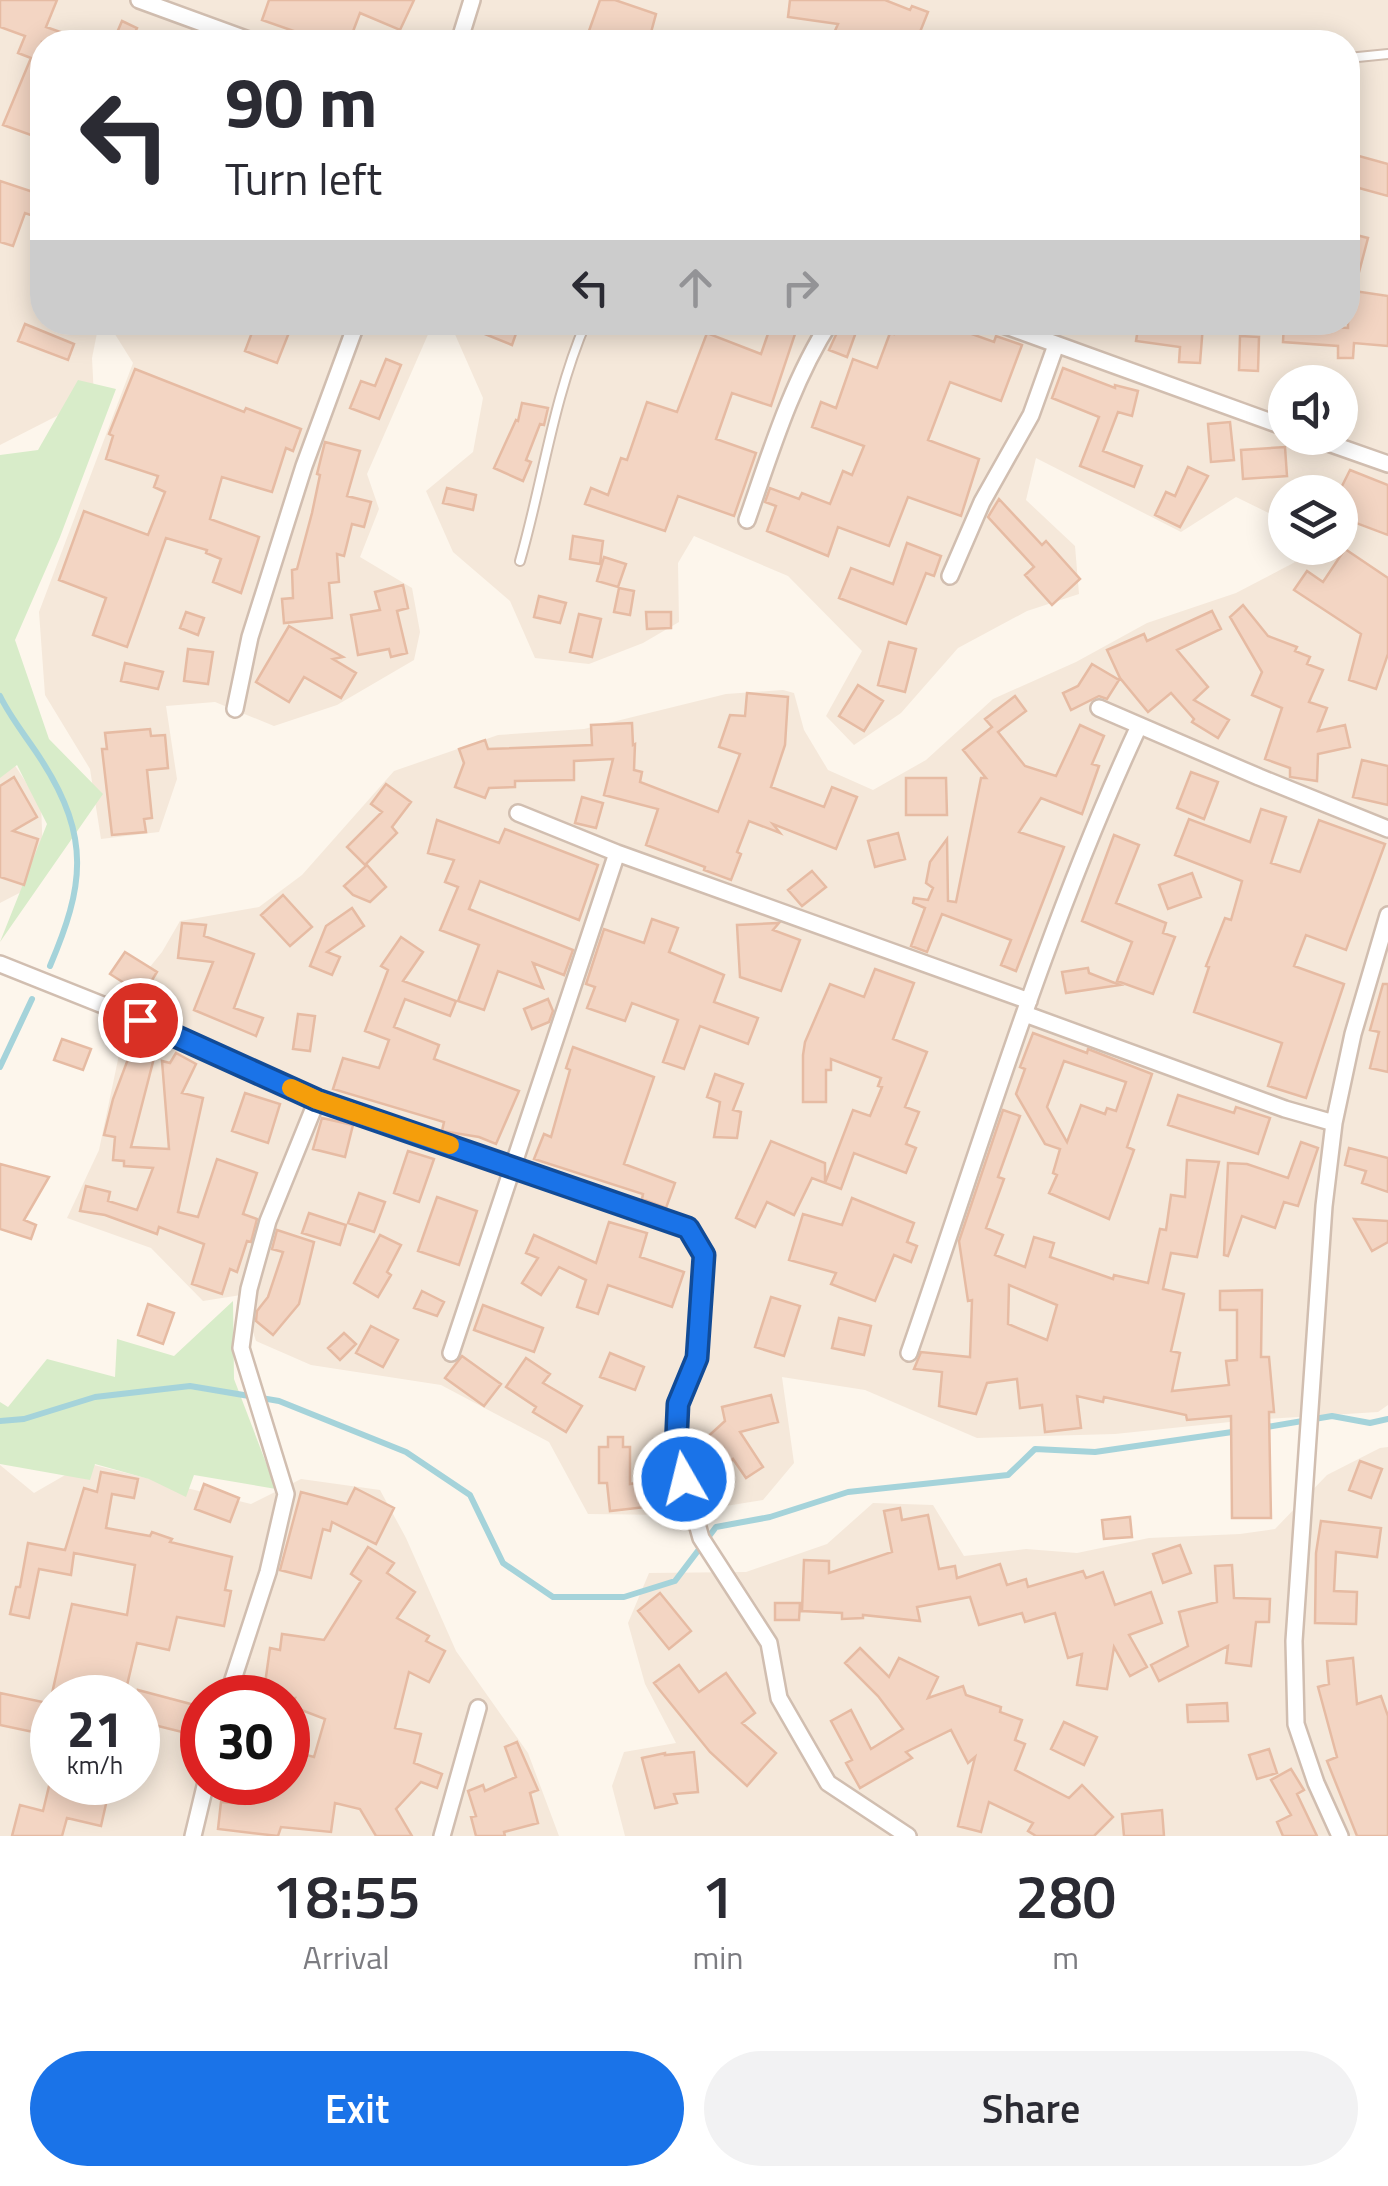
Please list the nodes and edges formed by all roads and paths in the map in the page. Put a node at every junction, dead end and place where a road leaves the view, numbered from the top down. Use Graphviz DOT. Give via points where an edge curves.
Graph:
graph roads {
  1 [pos="140,0"];
  2 [pos="472,0"];
  3 [pos="215,30"];
  4 [pos="463,30"];
  5 [pos="1388,54"];
  6 [pos="1360,57"];
  7 [pos="353,335"];
  8 [pos="582,335"];
  9 [pos="822,335"];
  10 [pos="1029,335"];
  11 [pos="1056,345"];
  12 [pos="1268,421"];
  13 [pos="1358,453"];
  14 [pos="1388,464"];
  15 [pos="746,520"];
  16 [pos="520,561"];
  17 [pos="950,576"];
  18 [pos="1100,708"];
  19 [pos="235,709"];
  20 [pos="1140,726"];
  21 [pos="518,812"];
  22 [pos="1388,829"];
  23 [pos="617,853"];
  24 [pos="1388,915"];
  25 [pos="0,964"];
  26 [pos="1027,1008"];
  27 [pos="317,1100"];
  28 [pos="1334,1123"];
  29 [pos="512,1166"];
  30 [pos="452,1353"];
  31 [pos="909,1353"];
  32 [pos="234,1675"];
  33 [pos="478,1708"];
  34 [pos="201,1805"];
  35 [pos="194,1836"];
  36 [pos="442,1836"];
  37 [pos="908,1836"];
  38 [pos="1340,1836"];
  1 -- 3 [label="street"];
  2 -- 4 [label="street"];
  5 -- 6 [label="lane"];
  7 -- 19 [label="street" via="304,466 250,637"];
  8 -- 16 [label="lane" via="551,425"];
  9 -- 15 [label="street"];
  10 -- 11 [label="street"];
  11 -- 12 [label="street"];
  11 -- 17 [label="street" via="1031,414"];
  13 -- 14 [label="street"];
  18 -- 20 [label="street"];
  20 -- 22 [label="street"];
  20 -- 26 [label="street" via="1096,819"];
  21 -- 23 [label="street"];
  23 -- 26 [label="street"];
  23 -- 29 [label="street"];
  24 -- 28 [label="street"];
  25 -- 27 [label="street" via="173,1032"];
  26 -- 28 [label="street"];
  26 -- 31 [label="street"];
  27 -- 29 [label="street"];
  27 -- 32 [label="street" via="268,1220 249,1289 241,1348 286,1494"];
  28 -- 38 [label="street" via="1294,1641 1296,1724"];
  29 -- 30 [label="street"];
  29 -- 37 [label="street" via="688,1228 704,1255 697,1358 678,1404 676,1449 700,1538 768,1643 779,1698 828,1783"];
  33 -- 36 [label="street"];
  34 -- 35 [label="street"];
}
